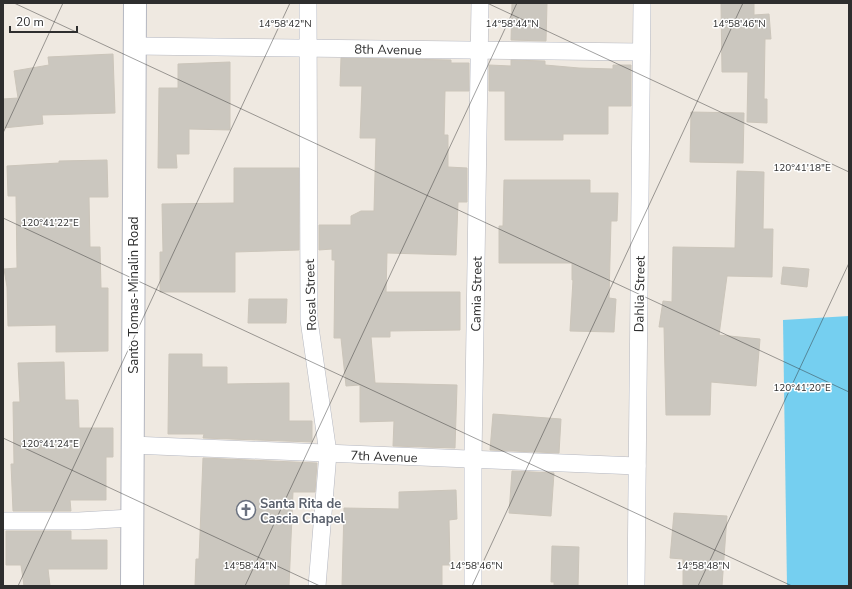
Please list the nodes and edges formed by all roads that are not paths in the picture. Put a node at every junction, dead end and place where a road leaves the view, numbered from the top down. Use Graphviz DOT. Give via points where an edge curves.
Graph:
graph roads {
  1 [pos="135,3"];
  2 [pos="308,3"];
  3 [pos="480,3"];
  4 [pos="642,3"];
  5 [pos="135,46"];
  6 [pos="308,48"];
  7 [pos="480,50"];
  8 [pos="641,52"];
  9 [pos="132,445"];
  10 [pos="328,453"];
  11 [pos="473,459"];
  12 [pos="637,466"];
  13 [pos="131,518"];
  14 [pos="3,521"];
  15 [pos="132,586"];
  16 [pos="317,586"];
  17 [pos="473,586"];
  18 [pos="636,586"];
  1 -- 5 [label="main road, Santo Tomas-Minalin Road"];
  2 -- 6 [label="street, Rosal Street"];
  3 -- 7 [label="street, Camia Street"];
  4 -- 8 [label="street, Dahlia Street"];
  5 -- 6 [label="street, 8th Avenue"];
  5 -- 9 [label="main road, Santo Tomas-Minalin Road"];
  6 -- 7 [label="street, 8th Avenue"];
  6 -- 10 [label="street, Rosal Street" via="309,320"];
  7 -- 8 [label="street, 8th Avenue"];
  7 -- 11 [label="street, Camia Street"];
  8 -- 12 [label="street, Dahlia Street"];
  9 -- 10 [label="street, 7th Avenue"];
  9 -- 13 [label="main road, Santo Tomas-Minalin Road"];
  10 -- 11 [label="street, 7th Avenue"];
  10 -- 16 [label="street, Rosal Street"];
  11 -- 12 [label="street, 7th Avenue"];
  11 -- 17 [label="street, Camia Street"];
  12 -- 18 [label="street, Dahlia Street"];
  13 -- 14 [label="street"];
  13 -- 15 [label="main road, Santo Tomas-Minalin Road"];
}
